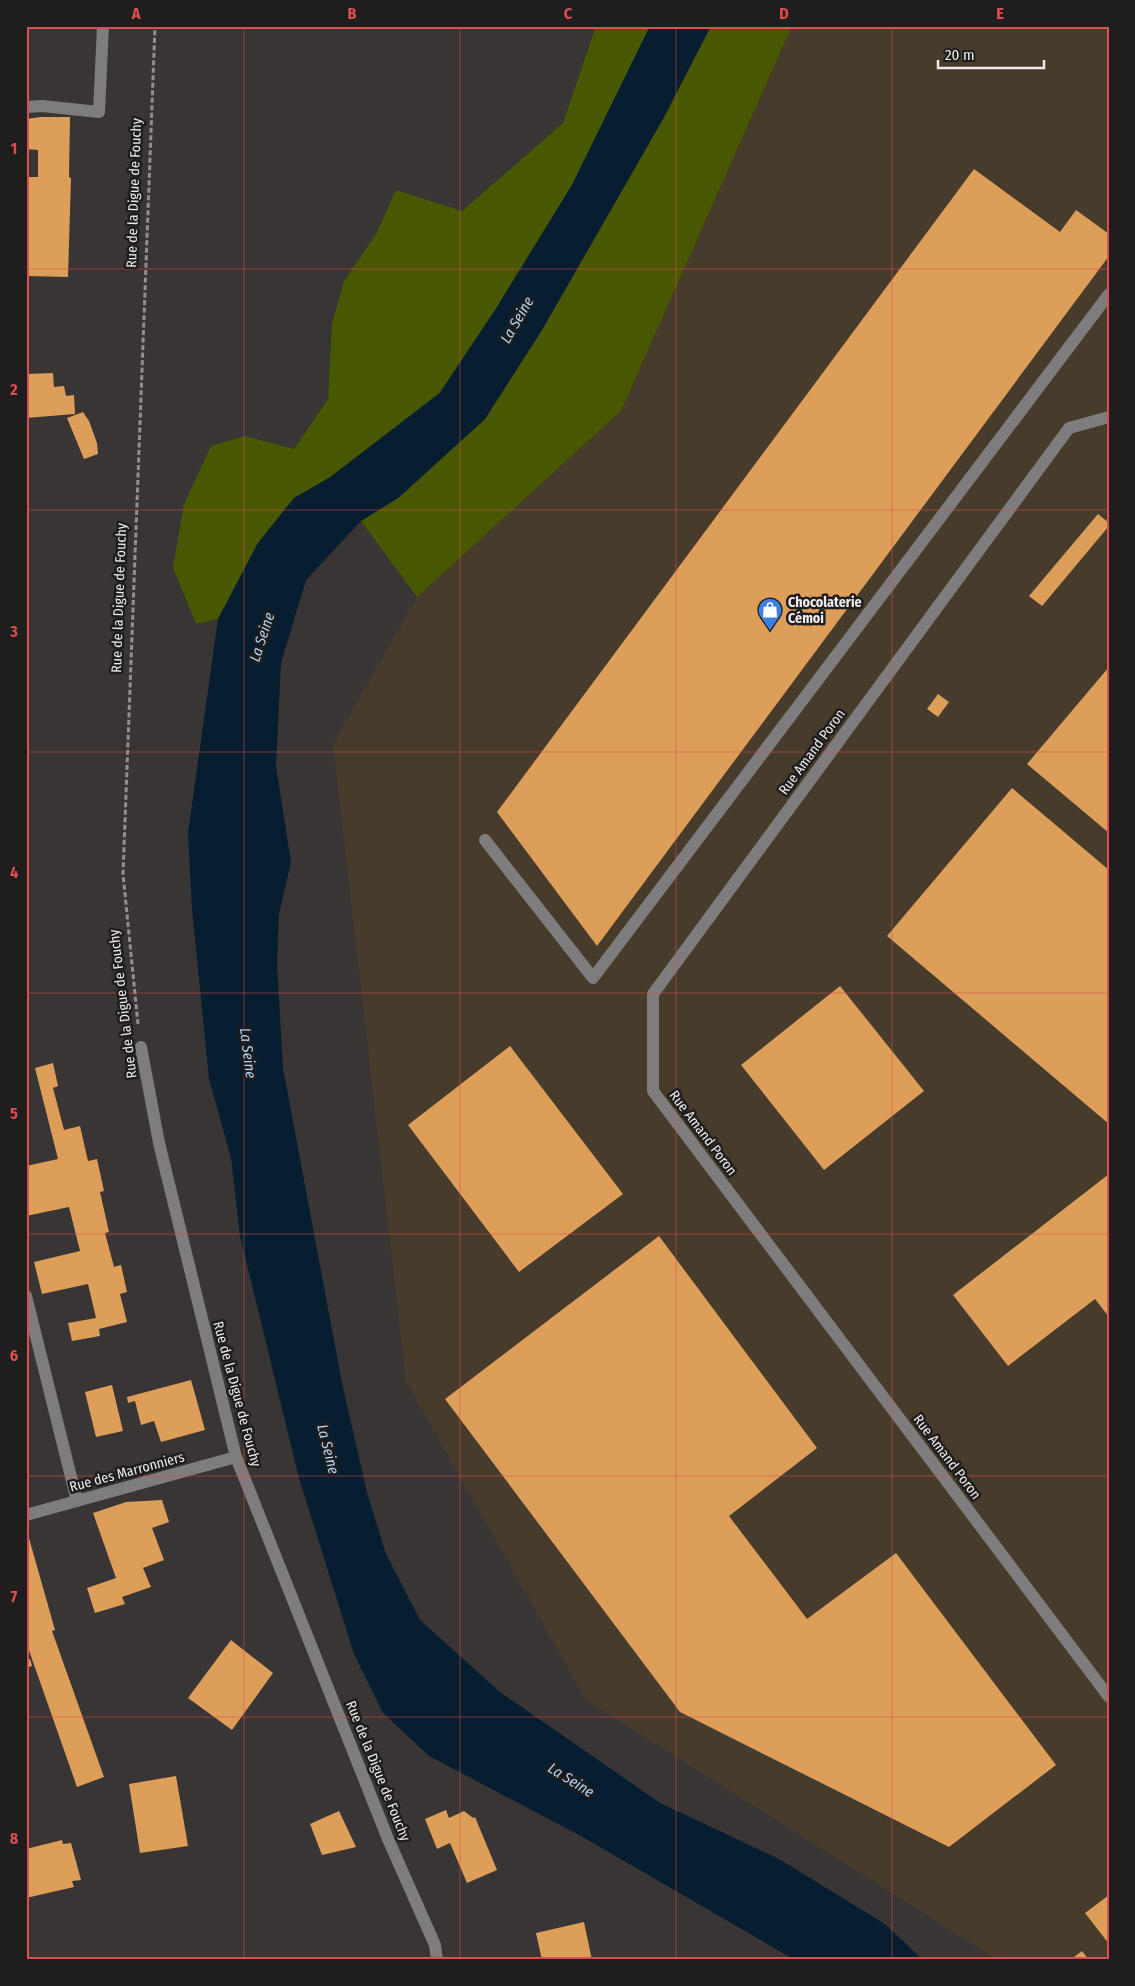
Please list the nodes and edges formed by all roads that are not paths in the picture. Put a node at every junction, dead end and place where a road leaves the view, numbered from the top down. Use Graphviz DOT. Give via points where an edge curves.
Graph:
graph roads {
  1 [pos="103,26"];
  2 [pos="26,107"];
  3 [pos="1109,294"];
  4 [pos="1109,417"];
  5 [pos="485,840"];
  6 [pos="141,1047"];
  7 [pos="26,1296"];
  8 [pos="236,1457"];
  9 [pos="76,1501"];
  10 [pos="26,1515"];
  11 [pos="1109,1697"];
  12 [pos="437,1960"];
  1 -- 2 [label="street" via="99,112"];
  3 -- 5 [label="street" via="593,978"];
  4 -- 11 [label="street, Rue Amand Poron" via="1069,428 653,994 653,1091"];
  6 -- 8 [label="street, Rue de la Digue de Fouchy" via="159,1143"];
  7 -- 9 [label="street"];
  8 -- 9 [label="street, Rue des Marronniers"];
  8 -- 12 [label="street, Rue de la Digue de Fouchy" via="434,1945"];
  9 -- 10 [label="street, Rue des Marronniers"];
}
